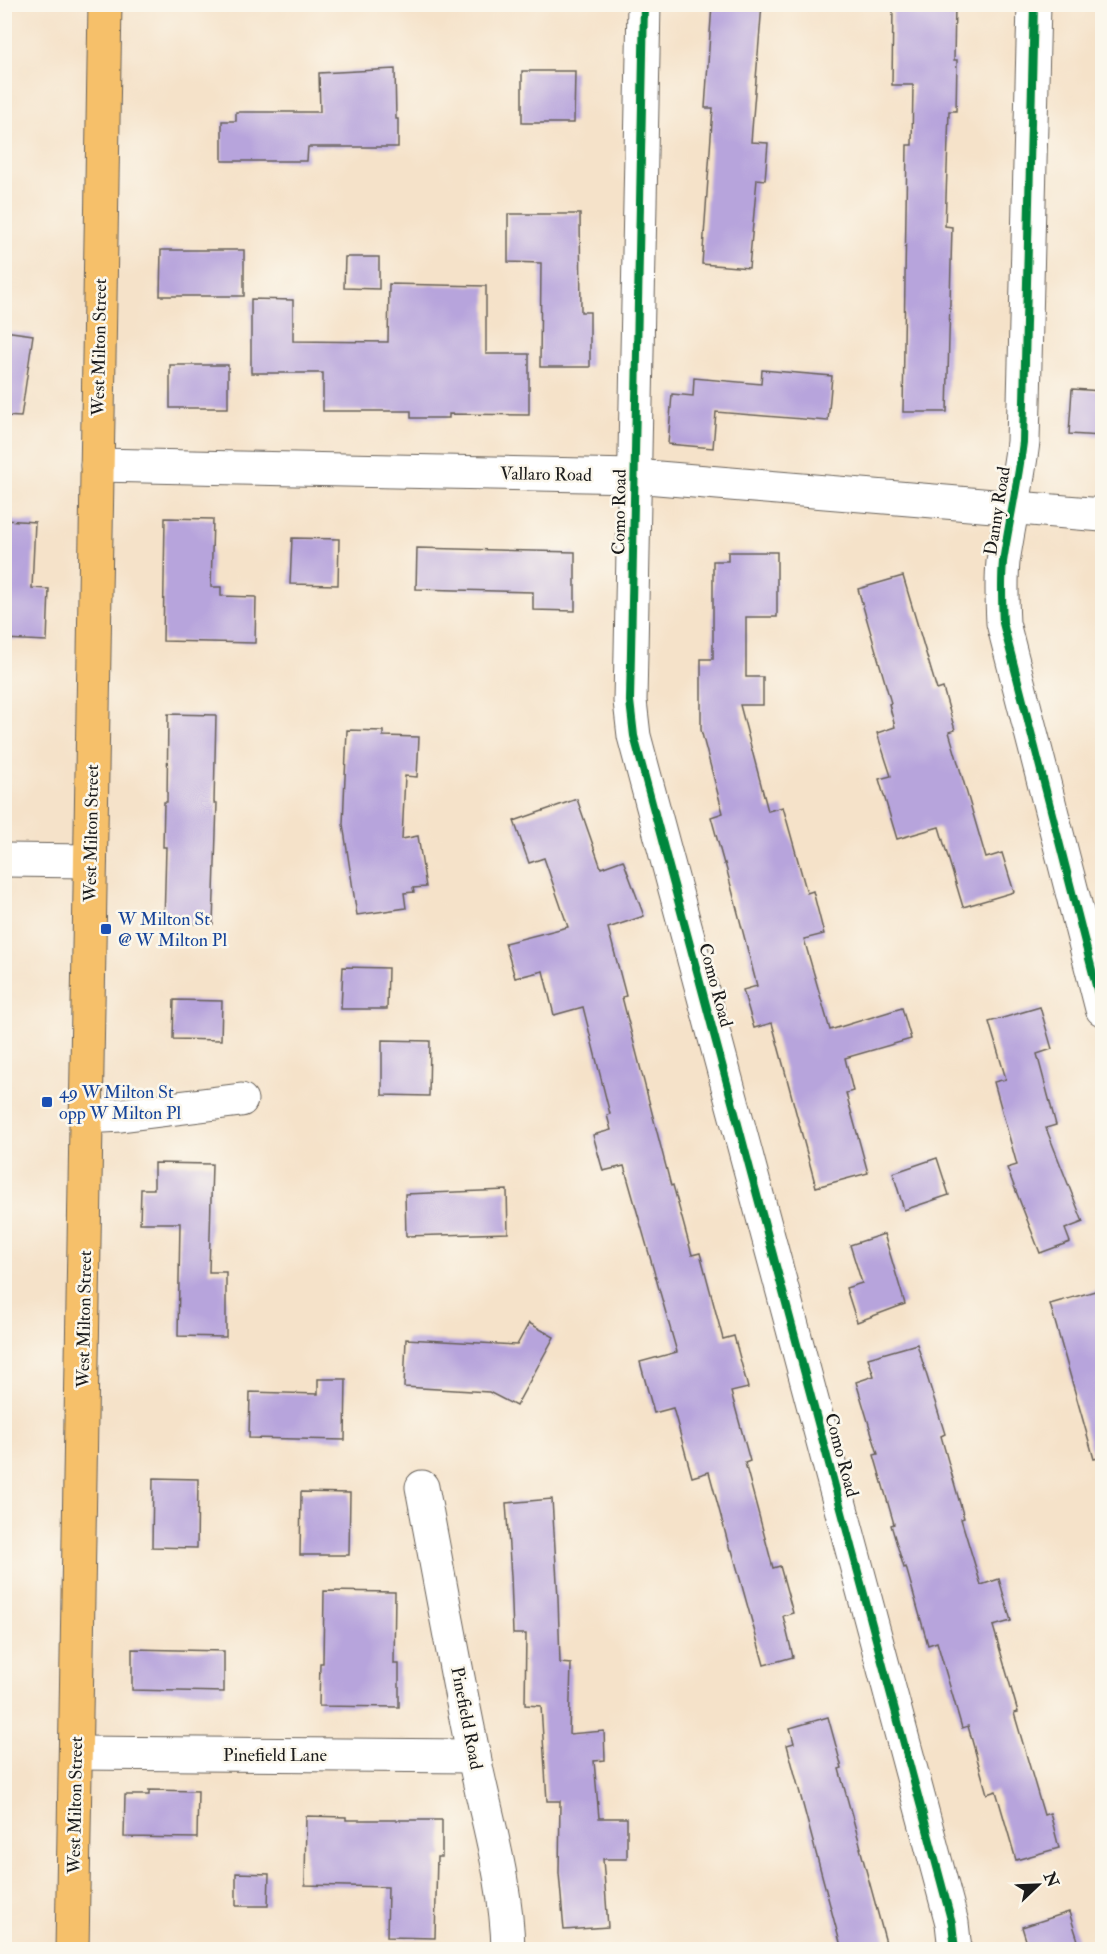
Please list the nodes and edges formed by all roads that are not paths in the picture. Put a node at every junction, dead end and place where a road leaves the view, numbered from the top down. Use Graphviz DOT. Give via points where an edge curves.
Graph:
graph roads {
  1 [pos="105,4"];
  2 [pos="644,4"];
  3 [pos="1034,4"];
  4 [pos="97,465"];
  5 [pos="634,476"];
  6 [pos="1013,507"];
  7 [pos="1102,515"];
  8 [pos="4,860"];
  9 [pos="90,861"];
  10 [pos="1102,1009"];
  11 [pos="241,1100"];
  12 [pos="87,1117"];
  13 [pos="422,1487"];
  14 [pos="76,1753"];
  15 [pos="474,1756"];
  16 [pos="72,1950"];
  17 [pos="508,1950"];
  18 [pos="955,1950"];
  1 -- 4 [label="main road, West Milton Street"];
  2 -- 5 [label="street, Como Road"];
  3 -- 6 [label="street, Danny Road" via="1023,442"];
  4 -- 5 [label="street, Vallaro Road"];
  4 -- 9 [label="main road, West Milton Street"];
  5 -- 6 [label="street, Vallaro Road"];
  5 -- 18 [label="street, Como Road" via="630,701 634,736 946,1899"];
  6 -- 7 [label="street, Vallaro Road"];
  6 -- 10 [label="street, Danny Road" via="1001,592 1003,623"];
  8 -- 9 [label="street"];
  9 -- 12 [label="main road, West Milton Street"];
  11 -- 12 [label="street"];
  12 -- 14 [label="main road, West Milton Street"];
  13 -- 15 [label="street, Pinefield Road"];
  14 -- 15 [label="street, Pinefield Lane"];
  14 -- 16 [label="main road, West Milton Street"];
  15 -- 17 [label="street, Pinefield Road" via="502,1888"];
}
